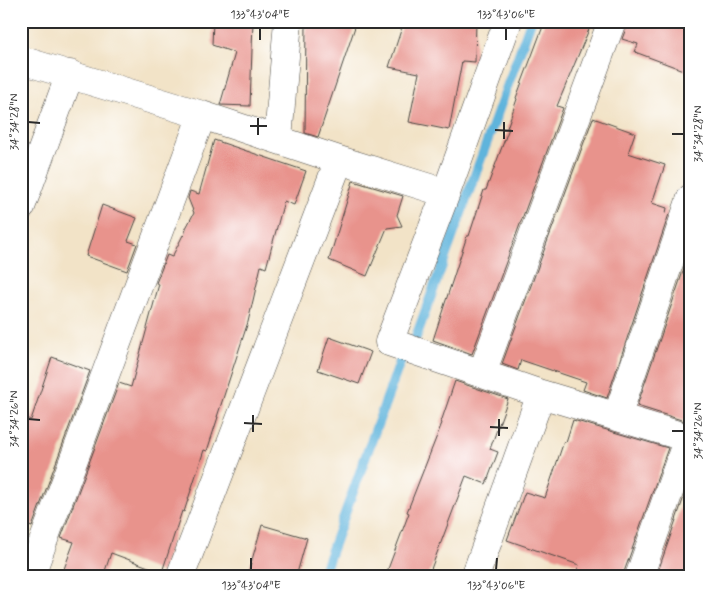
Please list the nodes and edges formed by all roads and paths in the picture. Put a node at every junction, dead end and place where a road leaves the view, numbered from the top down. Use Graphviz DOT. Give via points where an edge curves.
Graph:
graph roads {
  1 [pos="288,21"];
  2 [pos="508,21"];
  3 [pos="612,21"];
  4 [pos="21,60"];
  5 [pos="70,74"];
  6 [pos="202,115"];
  7 [pos="278,139"];
  8 [pos="339,160"];
  9 [pos="446,193"];
  10 [pos="691,198"];
  11 [pos="21,207"];
  12 [pos="482,373"];
  13 [pos="541,394"];
  14 [pos="616,417"];
  15 [pos="690,439"];
  16 [pos="30,577"];
  17 [pos="180,577"];
  18 [pos="475,577"];
  19 [pos="639,577"];
  1 -- 7 [label="street"];
  2 -- 9 [label="street"];
  3 -- 12 [label="street"];
  4 -- 5 [label="street"];
  5 -- 6 [label="street"];
  5 -- 11 [label="street"];
  6 -- 7 [label="street"];
  6 -- 16 [label="street"];
  7 -- 8 [label="street"];
  8 -- 9 [label="street"];
  8 -- 17 [label="street"];
  9 -- 12 [label="street" via="389,342"];
  10 -- 14 [label="street"];
  12 -- 13 [label="street"];
  13 -- 14 [label="street"];
  13 -- 18 [label="street"];
  14 -- 15 [label="street"];
  15 -- 19 [label="street"];
}
